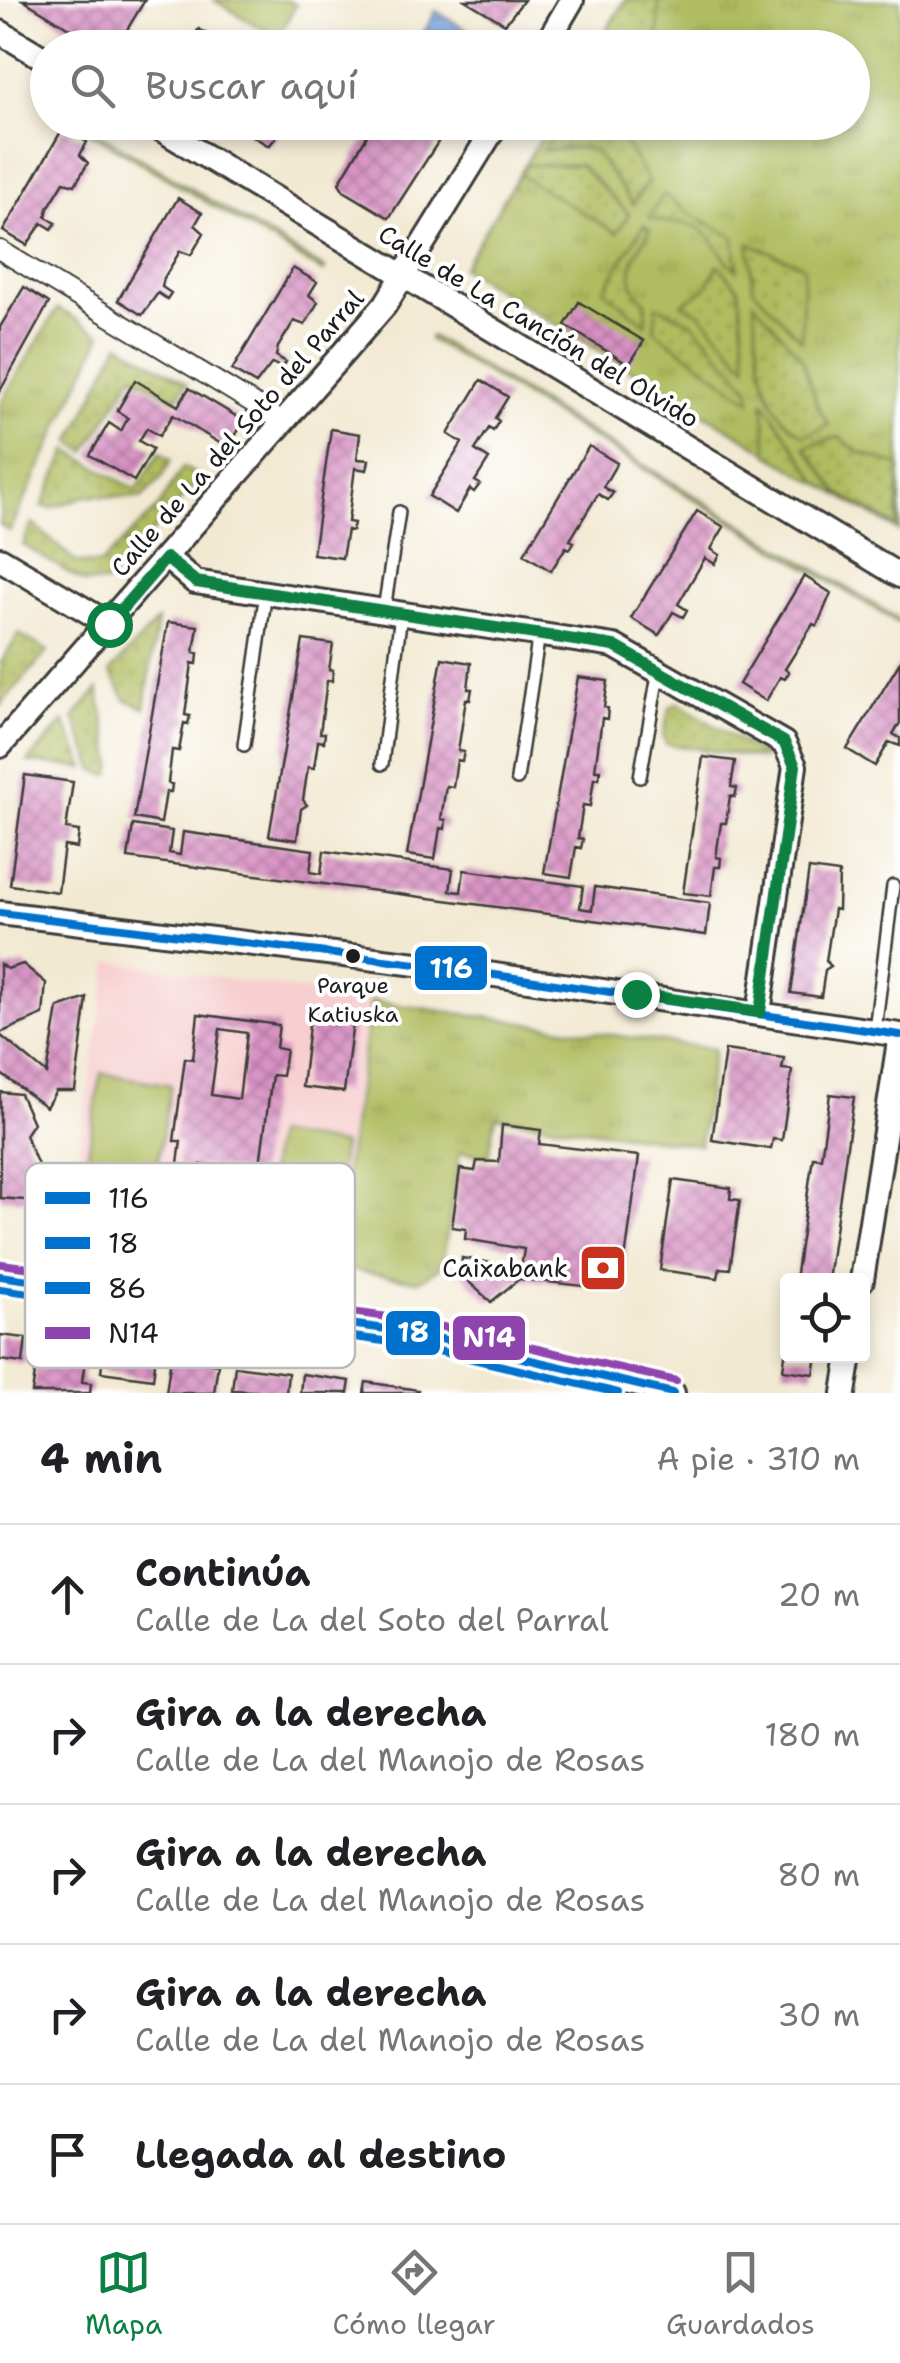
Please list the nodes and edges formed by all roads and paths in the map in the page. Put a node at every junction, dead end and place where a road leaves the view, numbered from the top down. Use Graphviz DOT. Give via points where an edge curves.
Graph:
graph roads {
  1 [pos="572,0"];
  2 [pos="554,30"];
  3 [pos="0,32"];
  4 [pos="30,50"];
  5 [pos="179,140"];
  6 [pos="487,140"];
  7 [pos="0,250"];
  8 [pos="405,277"];
  9 [pos="284,422"];
  10 [pos="399,512"];
  11 [pos="166,558"];
  12 [pos="0,560"];
  13 [pos="900,576"];
  14 [pos="266,592"];
  15 [pos="393,611"];
  16 [pos="109,624"];
  17 [pos="539,634"];
  18 [pos="658,674"];
  19 [pos="244,745"];
  20 [pos="0,746"];
  21 [pos="382,764"];
  22 [pos="640,778"];
  23 [pos="516,779"];
  24 [pos="893,886"];
  25 [pos="0,912"];
  26 [pos="760,1012"];
  27 [pos="875,1030"];
  28 [pos="900,1035"];
  29 [pos="863,1273"];
  30 [pos="0,1276"];
  31 [pos="25,1279"];
  32 [pos="355,1325"];
  33 [pos="849,1363"];
  34 [pos="670,1393"];
  35 [pos="844,1393"];
  1 -- 2 [label="street"];
  3 -- 4 [label="street"];
  5 -- 8 [label="street, Calle de La Canción del Olvido"];
  6 -- 8 [label="street, Calle de La del Soto del Parral"];
  7 -- 9 [label="street"];
  8 -- 9 [label="street, Calle de La del Soto del Parral"];
  8 -- 13 [label="street, Calle de La Canción del Olvido"];
  9 -- 11 [label="street, Calle de La del Soto del Parral"];
  10 -- 15 [label="lane"];
  11 -- 14 [label="street" via="196,582"];
  11 -- 16 [label="street, Calle de La del Soto del Parral"];
  12 -- 16 [label="street"];
  14 -- 15 [label="street"];
  14 -- 19 [label="lane"];
  15 -- 17 [label="street"];
  15 -- 21 [label="lane"];
  16 -- 20 [label="street, Calle de La del Soto del Parral"];
  17 -- 18 [label="street" via="614,646"];
  17 -- 23 [label="lane"];
  18 -- 22 [label="lane"];
  18 -- 26 [label="street" via="792,752"];
  24 -- 27 [label="lane"];
  25 -- 26 [label="street"];
  26 -- 27 [label="street"];
  27 -- 28 [label="street"];
  28 -- 29 [label="street"];
  30 -- 31 [label="street"];
  32 -- 34 [label="street"];
  33 -- 35 [label="street"];
}
